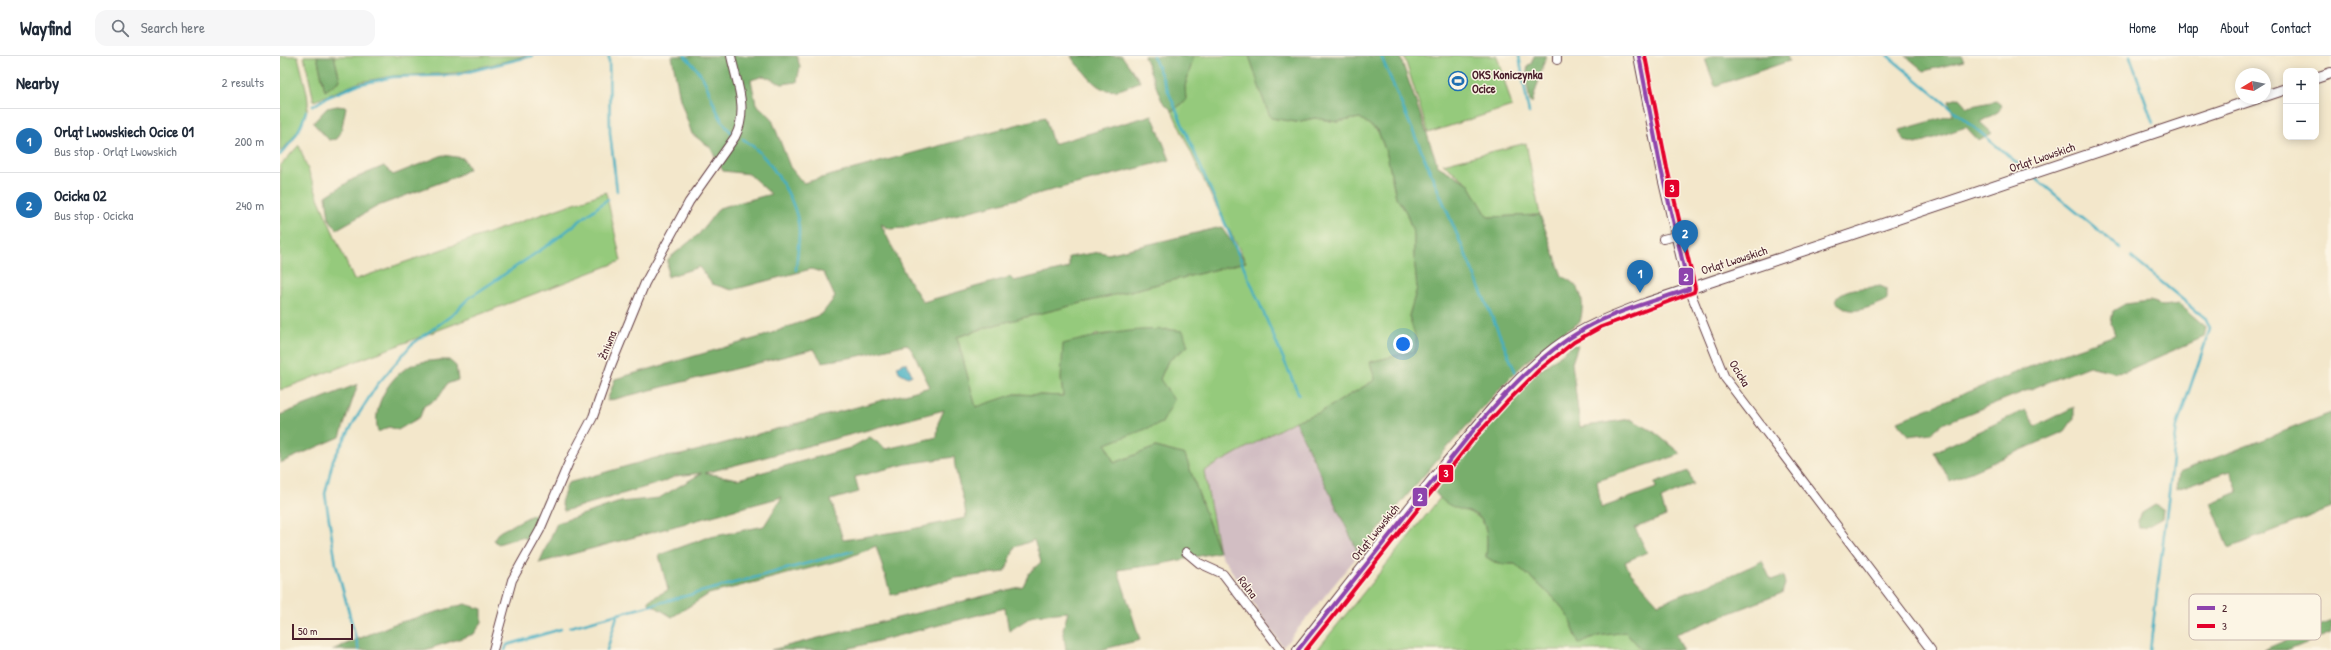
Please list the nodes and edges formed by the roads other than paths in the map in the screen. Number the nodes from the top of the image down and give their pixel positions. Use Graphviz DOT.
graph roads {
  1 [pos="731,56"];
  2 [pos="1639,56"];
  3 [pos="2331,73"];
  4 [pos="2319,77"];
  5 [pos="2283,90"];
  6 [pos="2271,94"];
  7 [pos="2240,104"];
  8 [pos="1676,236"];
  9 [pos="1663,239"];
  10 [pos="1689,289"];
  11 [pos="1186,552"];
  12 [pos="493,650"];
  13 [pos="1281,650"];
  14 [pos="1298,650"];
  15 [pos="1930,650"];
  1 -- 12 [label="street, Żniwna"];
  2 -- 8 [label="street, Ocicka"];
  3 -- 4 [label="street"];
  5 -- 6 [label="street"];
  7 -- 10 [label="street, Orląt Lwowskich"];
  8 -- 9 [label="street"];
  8 -- 10 [label="street, Ocicka"];
  10 -- 14 [label="street, Orląt Lwowskich"];
  10 -- 15 [label="street, Ocicka"];
  11 -- 13 [label="street, Rolna"];
}
